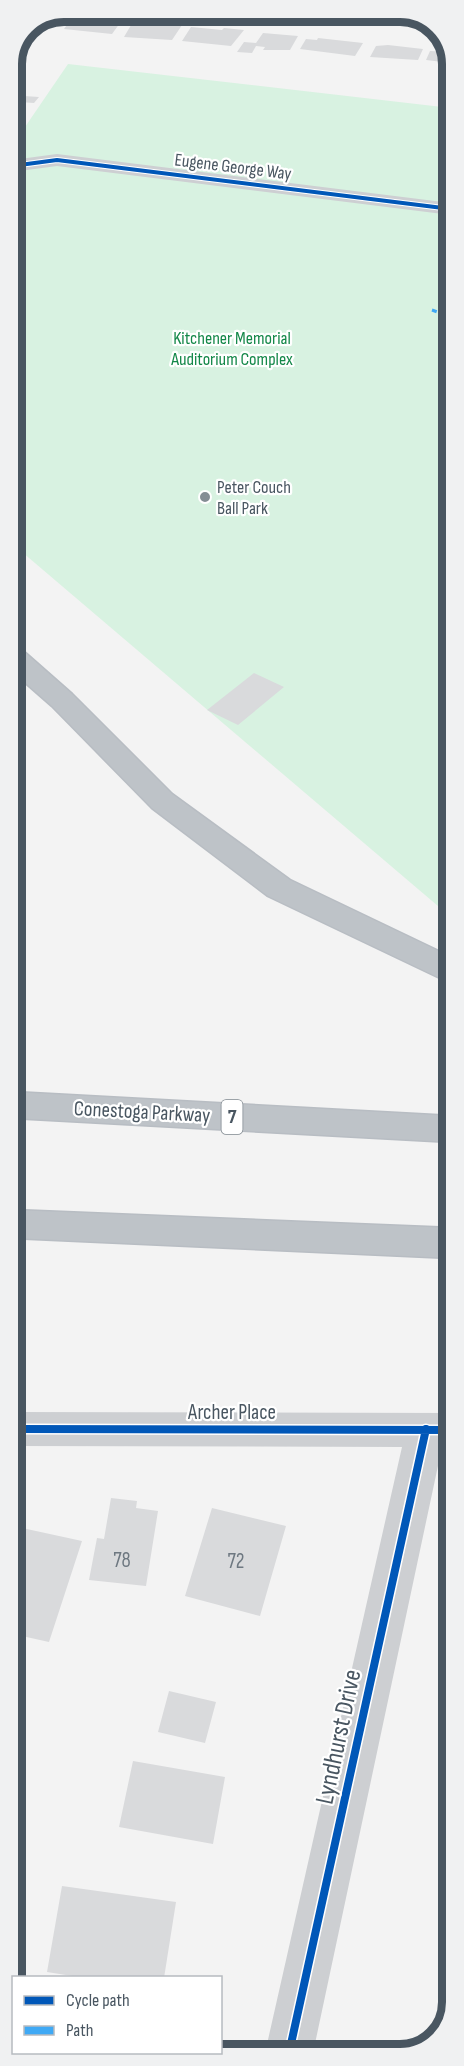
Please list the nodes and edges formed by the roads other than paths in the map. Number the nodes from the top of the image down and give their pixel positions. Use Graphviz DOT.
graph roads {
  1 [pos="23,144"];
  2 [pos="57,160"];
  3 [pos="23,165"];
  4 [pos="442,208"];
  5 [pos="23,666"];
  6 [pos="442,965"];
  7 [pos="23,1106"];
  8 [pos="442,1128"];
  9 [pos="23,1224"];
  10 [pos="442,1243"];
  11 [pos="23,1429"];
  12 [pos="439,1429"];
  13 [pos="291,2044"];
  1 -- 2 [label="street, Eugene George Way"];
  2 -- 3 [label="street, Eugene George Way"];
  2 -- 4 [label="street, Eugene George Way"];
  5 -- 6 [label="highway"];
  7 -- 8 [label="highway, Conestoga Parkway / 7"];
  9 -- 10 [label="highway"];
  11 -- 12 [label="street, Archer Place"];
  12 -- 13 [label="street, Lyndhurst Drive"];
}
